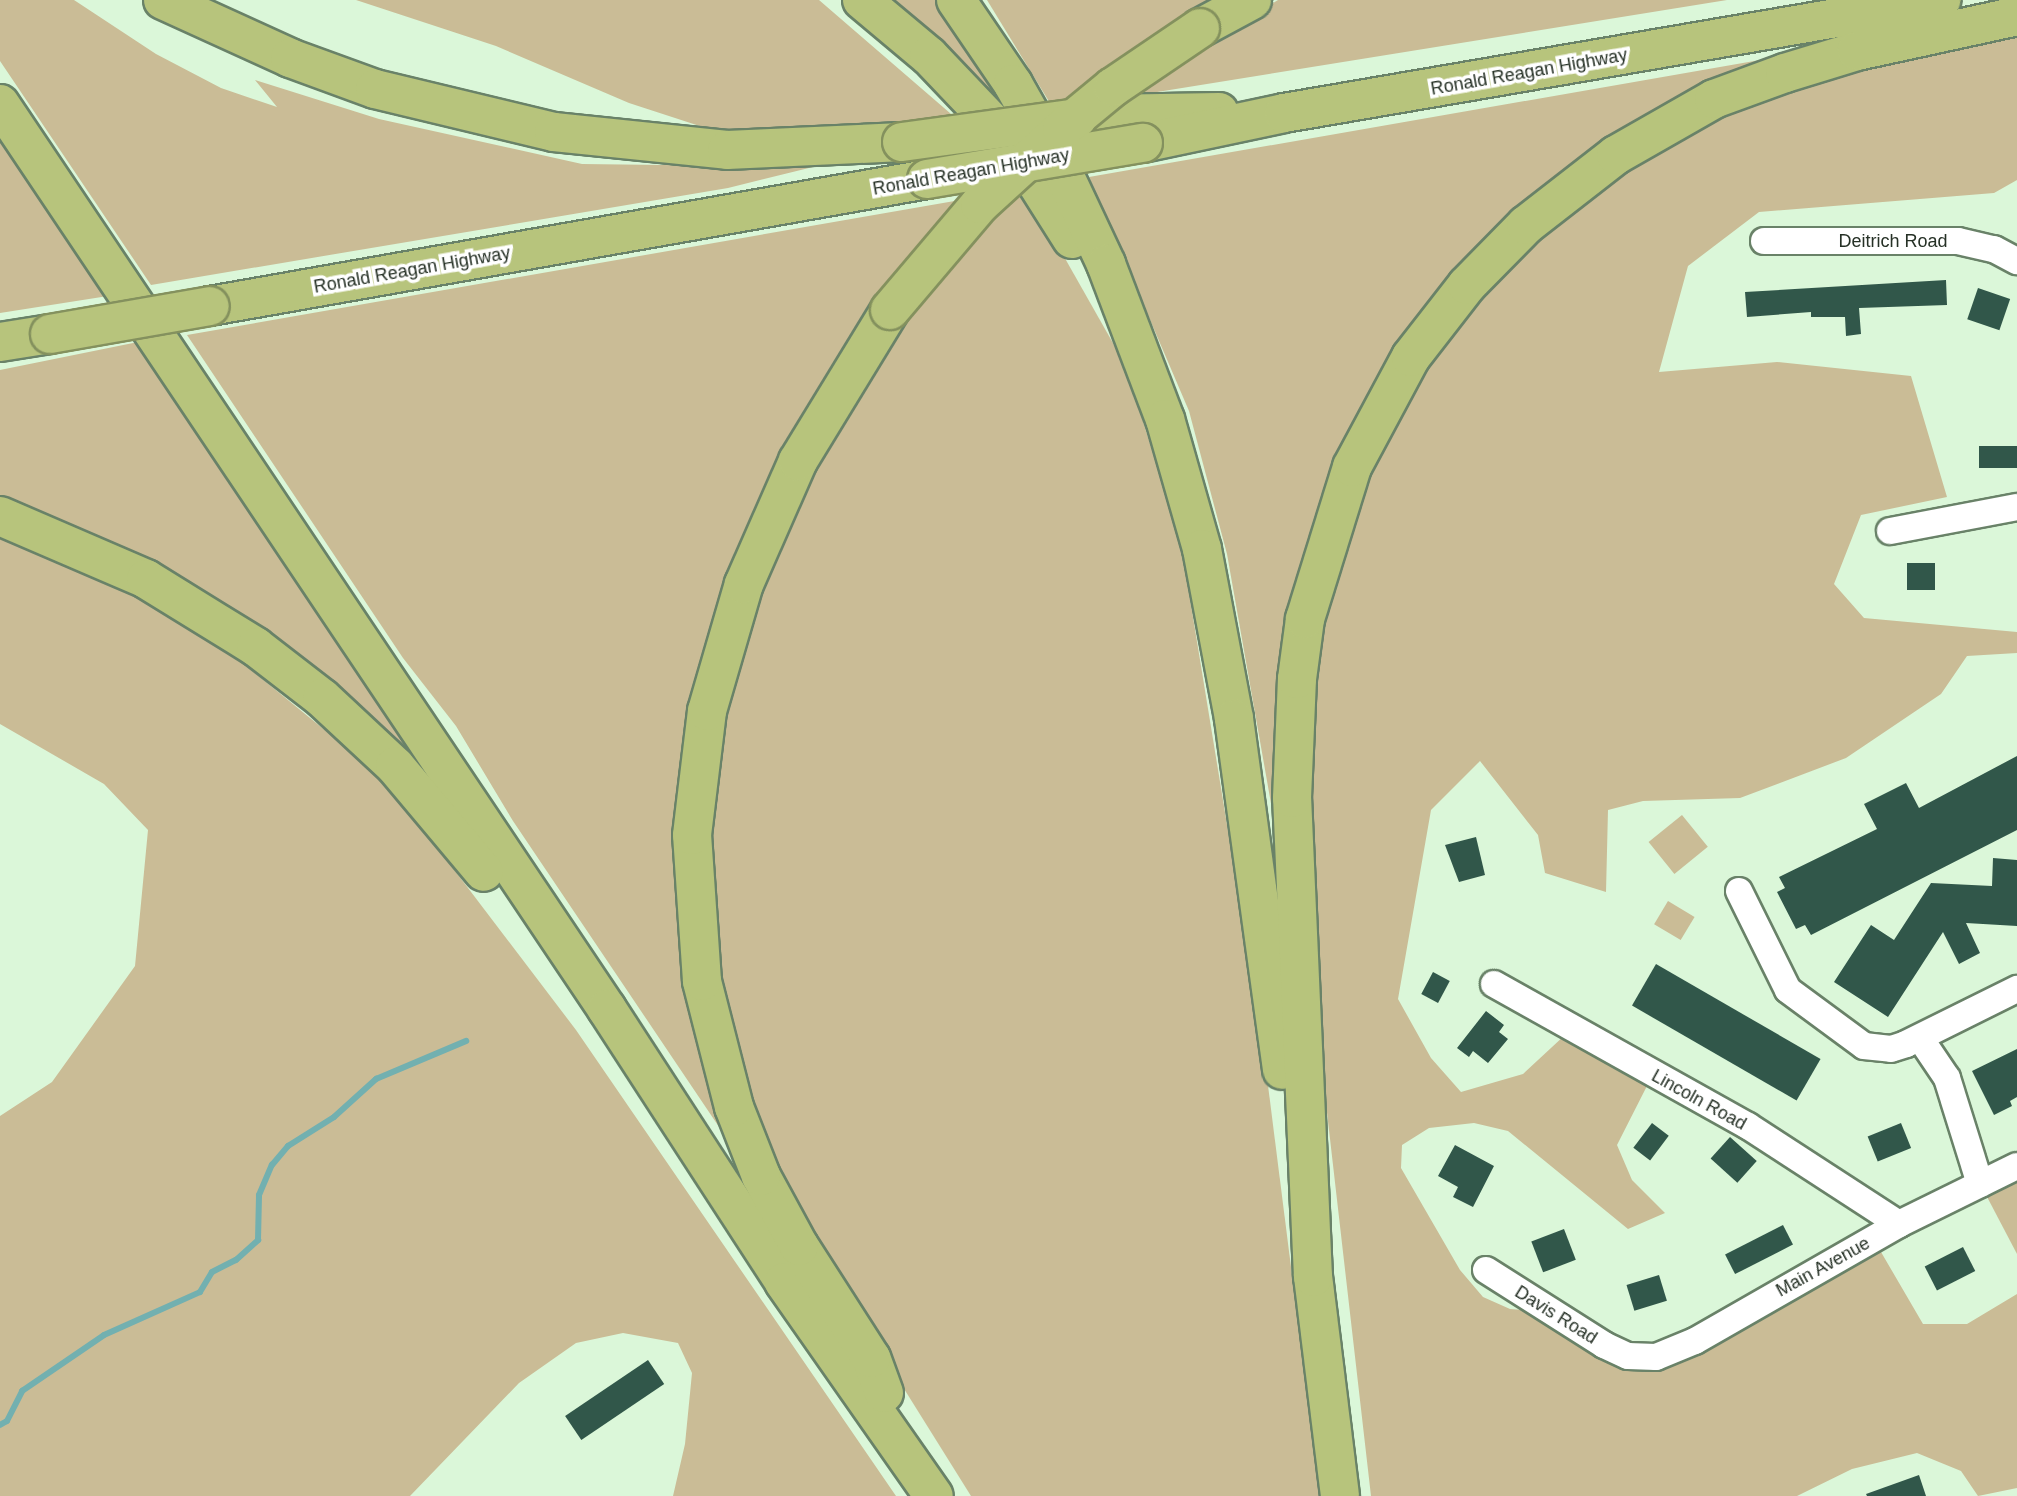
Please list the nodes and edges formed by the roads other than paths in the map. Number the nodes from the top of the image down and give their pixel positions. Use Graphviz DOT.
graph roads {
  1 [pos="163,0"];
  2 [pos="862,0"];
  3 [pos="957,0"];
  4 [pos="1252,0"];
  5 [pos="1941,0"];
  6 [pos="2017,16"];
  7 [pos="0,104"];
  8 [pos="1284,113"];
  9 [pos="1764,241"];
  10 [pos="2017,261"];
  11 [pos="0,342"];
  12 [pos="1140,352"];
  13 [pos="2017,507"];
  14 [pos="0,516"];
  15 [pos="1890,531"];
  16 [pos="1739,891"];
  17 [pos="1494,984"];
  18 [pos="2017,989"];
  19 [pos="1920,1038"];
  20 [pos="638,1057"];
  21 [pos="2017,1166"];
  22 [pos="1980,1184"];
  23 [pos="1899,1224"];
  24 [pos="1486,1270"];
  25 [pos="1312,1277"];
  26 [pos="1628,1356"];
  27 [pos="908,1456"];
  28 [pos="934,1496"];
  29 [pos="1340,1496"];
  1 -- 8 [label="highway, bridge"];
  2 -- 12 [label="highway"];
  3 -- 12 [label="highway"];
  4 -- 27 [label="highway, bridge"];
  5 -- 8 [label="highway, Ronald Reagan Highway"];
  6 -- 25 [label="highway"];
  7 -- 20 [label="highway"];
  8 -- 11 [label="highway, Ronald Reagan Highway, bridge"];
  9 -- 10 [label="street, Deitrich Road"];
  12 -- 25 [label="highway"];
  13 -- 15 [label="street"];
  14 -- 20 [label="highway"];
  16 -- 19 [label="street"];
  17 -- 23 [label="street, Lincoln Road"];
  18 -- 19 [label="street"];
  19 -- 22 [label="street"];
  20 -- 27 [label="highway"];
  21 -- 22 [label="street, Main Avenue"];
  22 -- 23 [label="street, Main Avenue"];
  23 -- 26 [label="street, Main Avenue"];
  24 -- 26 [label="street, Davis Road"];
  25 -- 29 [label="highway"];
  27 -- 28 [label="highway"];
}
